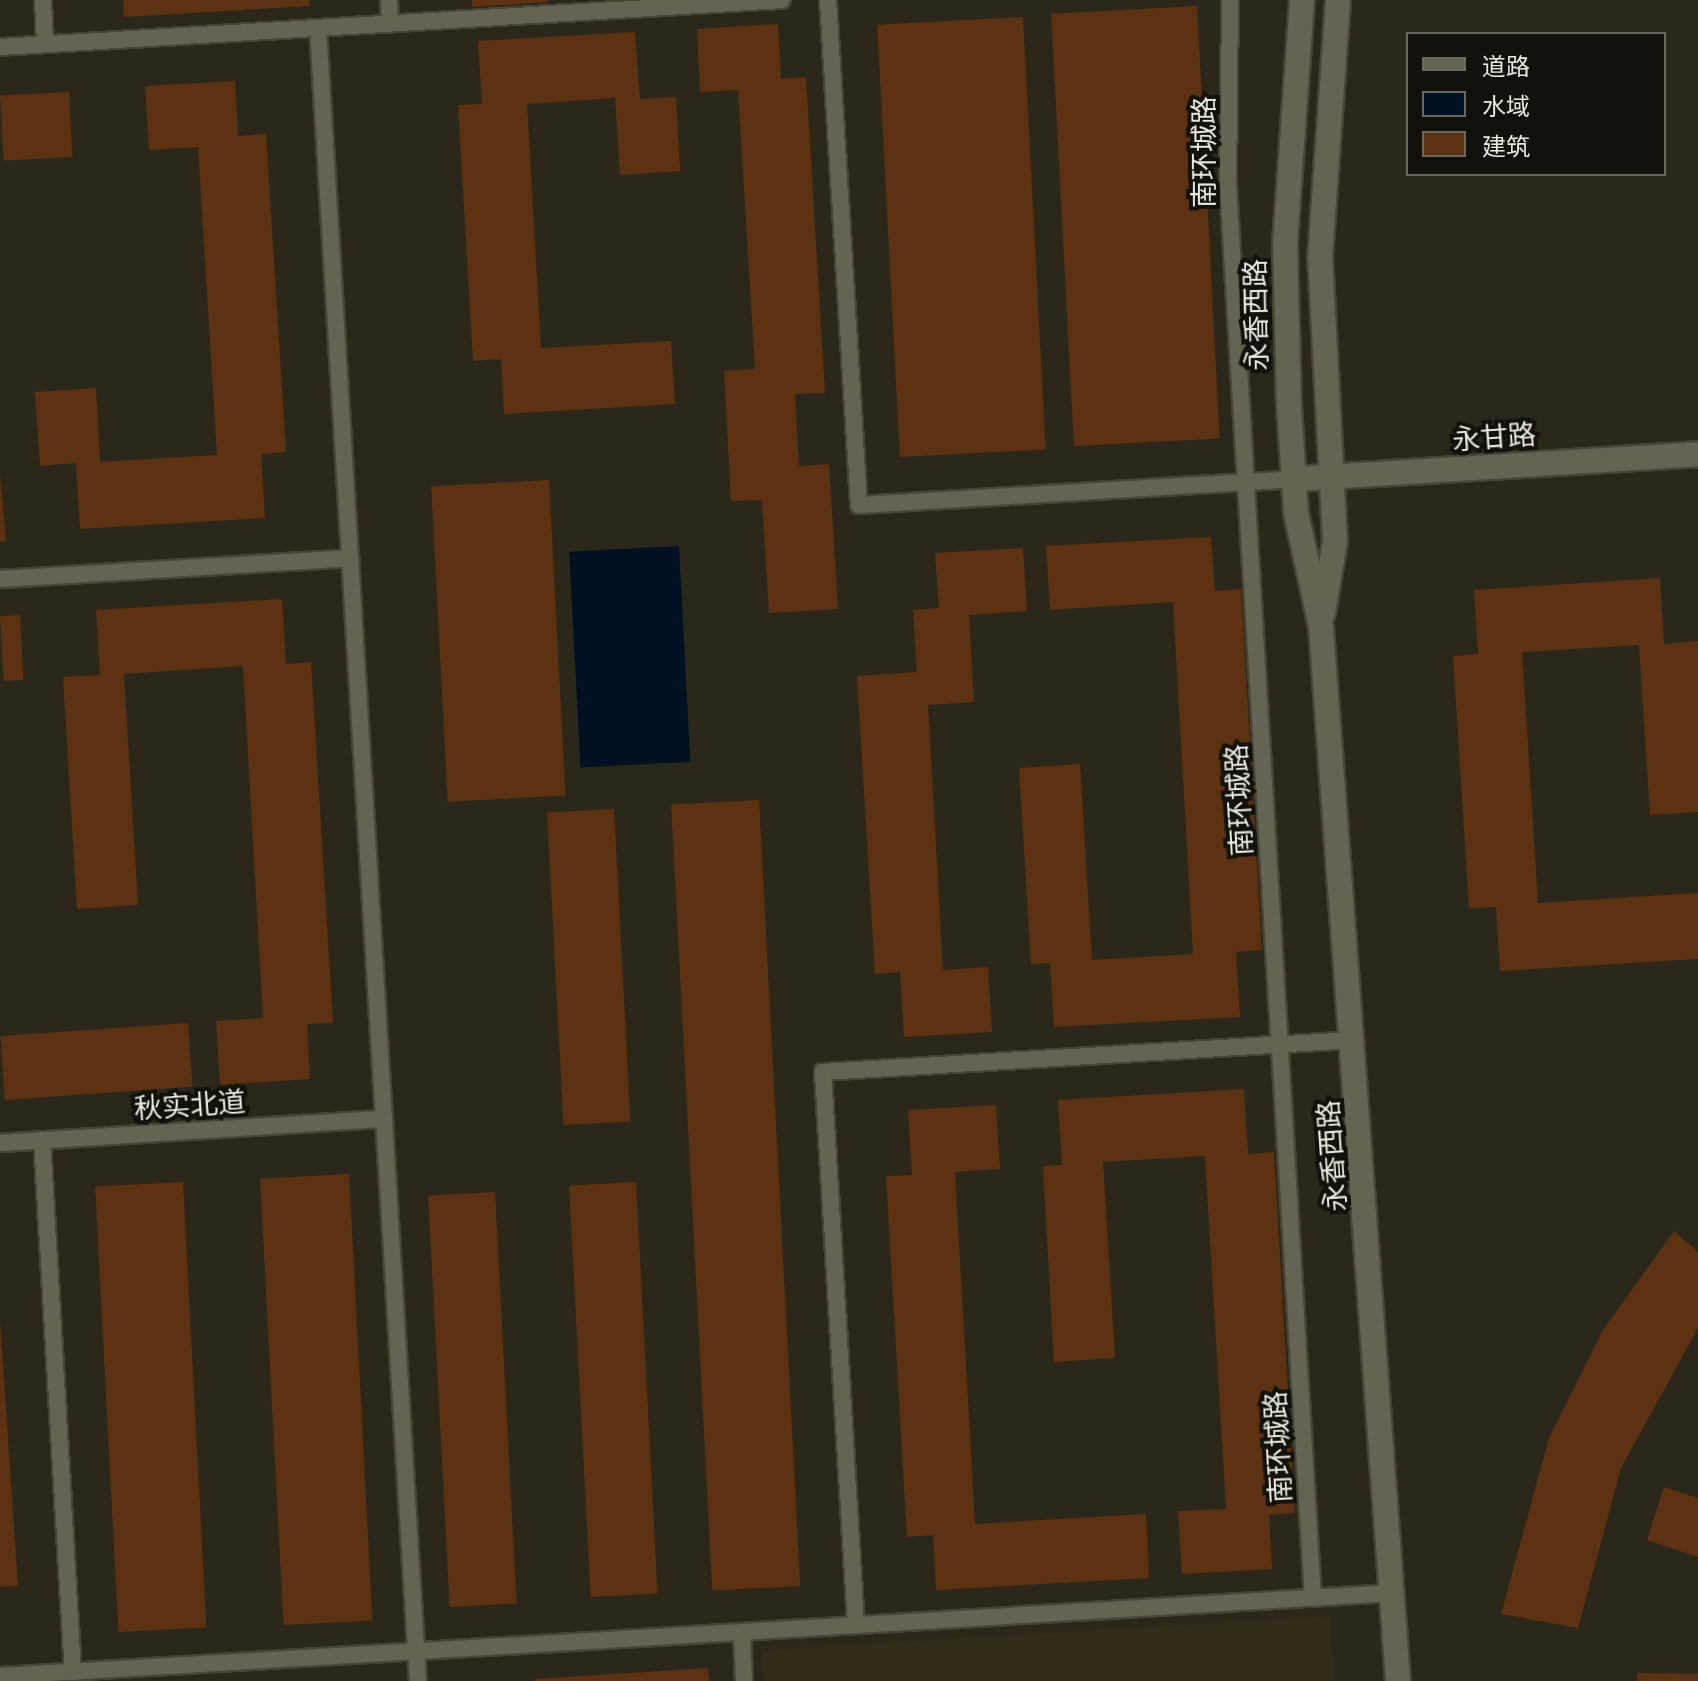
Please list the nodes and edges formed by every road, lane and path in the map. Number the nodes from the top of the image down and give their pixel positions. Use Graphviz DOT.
graph roads {
  1 [pos="43,0"];
  2 [pos="389,0"];
  3 [pos="782,0"];
  4 [pos="828,0"];
  5 [pos="1230,0"];
  6 [pos="1302,0"];
  7 [pos="1338,0"];
  8 [pos="390,24"];
  9 [pos="318,28"];
  10 [pos="45,44"];
  11 [pos="0,47"];
  12 [pos="1698,454"];
  13 [pos="1331,477"];
  14 [pos="1294,479"];
  15 [pos="1246,482"];
  16 [pos="350,558"];
  17 [pos="0,579"];
  18 [pos="1321,627"];
  19 [pos="1354,1040"];
  20 [pos="1280,1045"];
  21 [pos="384,1119"];
  22 [pos="42,1140"];
  23 [pos="0,1143"];
  24 [pos="1392,1593"];
  25 [pos="1313,1597"];
  26 [pos="856,1625"];
  27 [pos="742,1632"];
  28 [pos="416,1651"];
  29 [pos="73,1672"];
  30 [pos="0,1676"];
  31 [pos="418,1681"];
  32 [pos="744,1681"];
  33 [pos="1398,1681"];
  1 -- 10 [label="lane"];
  2 -- 8 [label="lane"];
  3 -- 8 [label="lane"];
  4 -- 15 [label="lane"];
  5 -- 15 [label="lane, 南环城路"];
  6 -- 14 [label="main road, 永香西路"];
  7 -- 13 [label="main road, 永香西路"];
  8 -- 9 [label="lane"];
  9 -- 10 [label="lane"];
  9 -- 16 [label="lane"];
  10 -- 11 [label="lane"];
  12 -- 13 [label="main road, 永甘路"];
  13 -- 14 [label="main road, 永甘路"];
  13 -- 18 [label="main road, 永香西路"];
  14 -- 15 [label="lane"];
  14 -- 18 [label="main road, 永香西路"];
  15 -- 20 [label="lane, 南环城路"];
  16 -- 17 [label="lane"];
  16 -- 21 [label="lane"];
  18 -- 19 [label="main road, 永香西路"];
  19 -- 20 [label="lane"];
  19 -- 24 [label="main road, 永香西路"];
  20 -- 25 [label="lane, 南环城路"];
  20 -- 26 [label="lane"];
  21 -- 22 [label="lane, 秋实北道"];
  21 -- 28 [label="lane"];
  22 -- 23 [label="lane, 秋实北道"];
  22 -- 29 [label="lane"];
  24 -- 25 [label="lane"];
  24 -- 33 [label="main road, 永香西路"];
  25 -- 26 [label="lane"];
  26 -- 27 [label="lane"];
  27 -- 28 [label="lane"];
  27 -- 32 [label="lane"];
  28 -- 29 [label="lane"];
  28 -- 31 [label="lane"];
  29 -- 30 [label="lane"];
}
